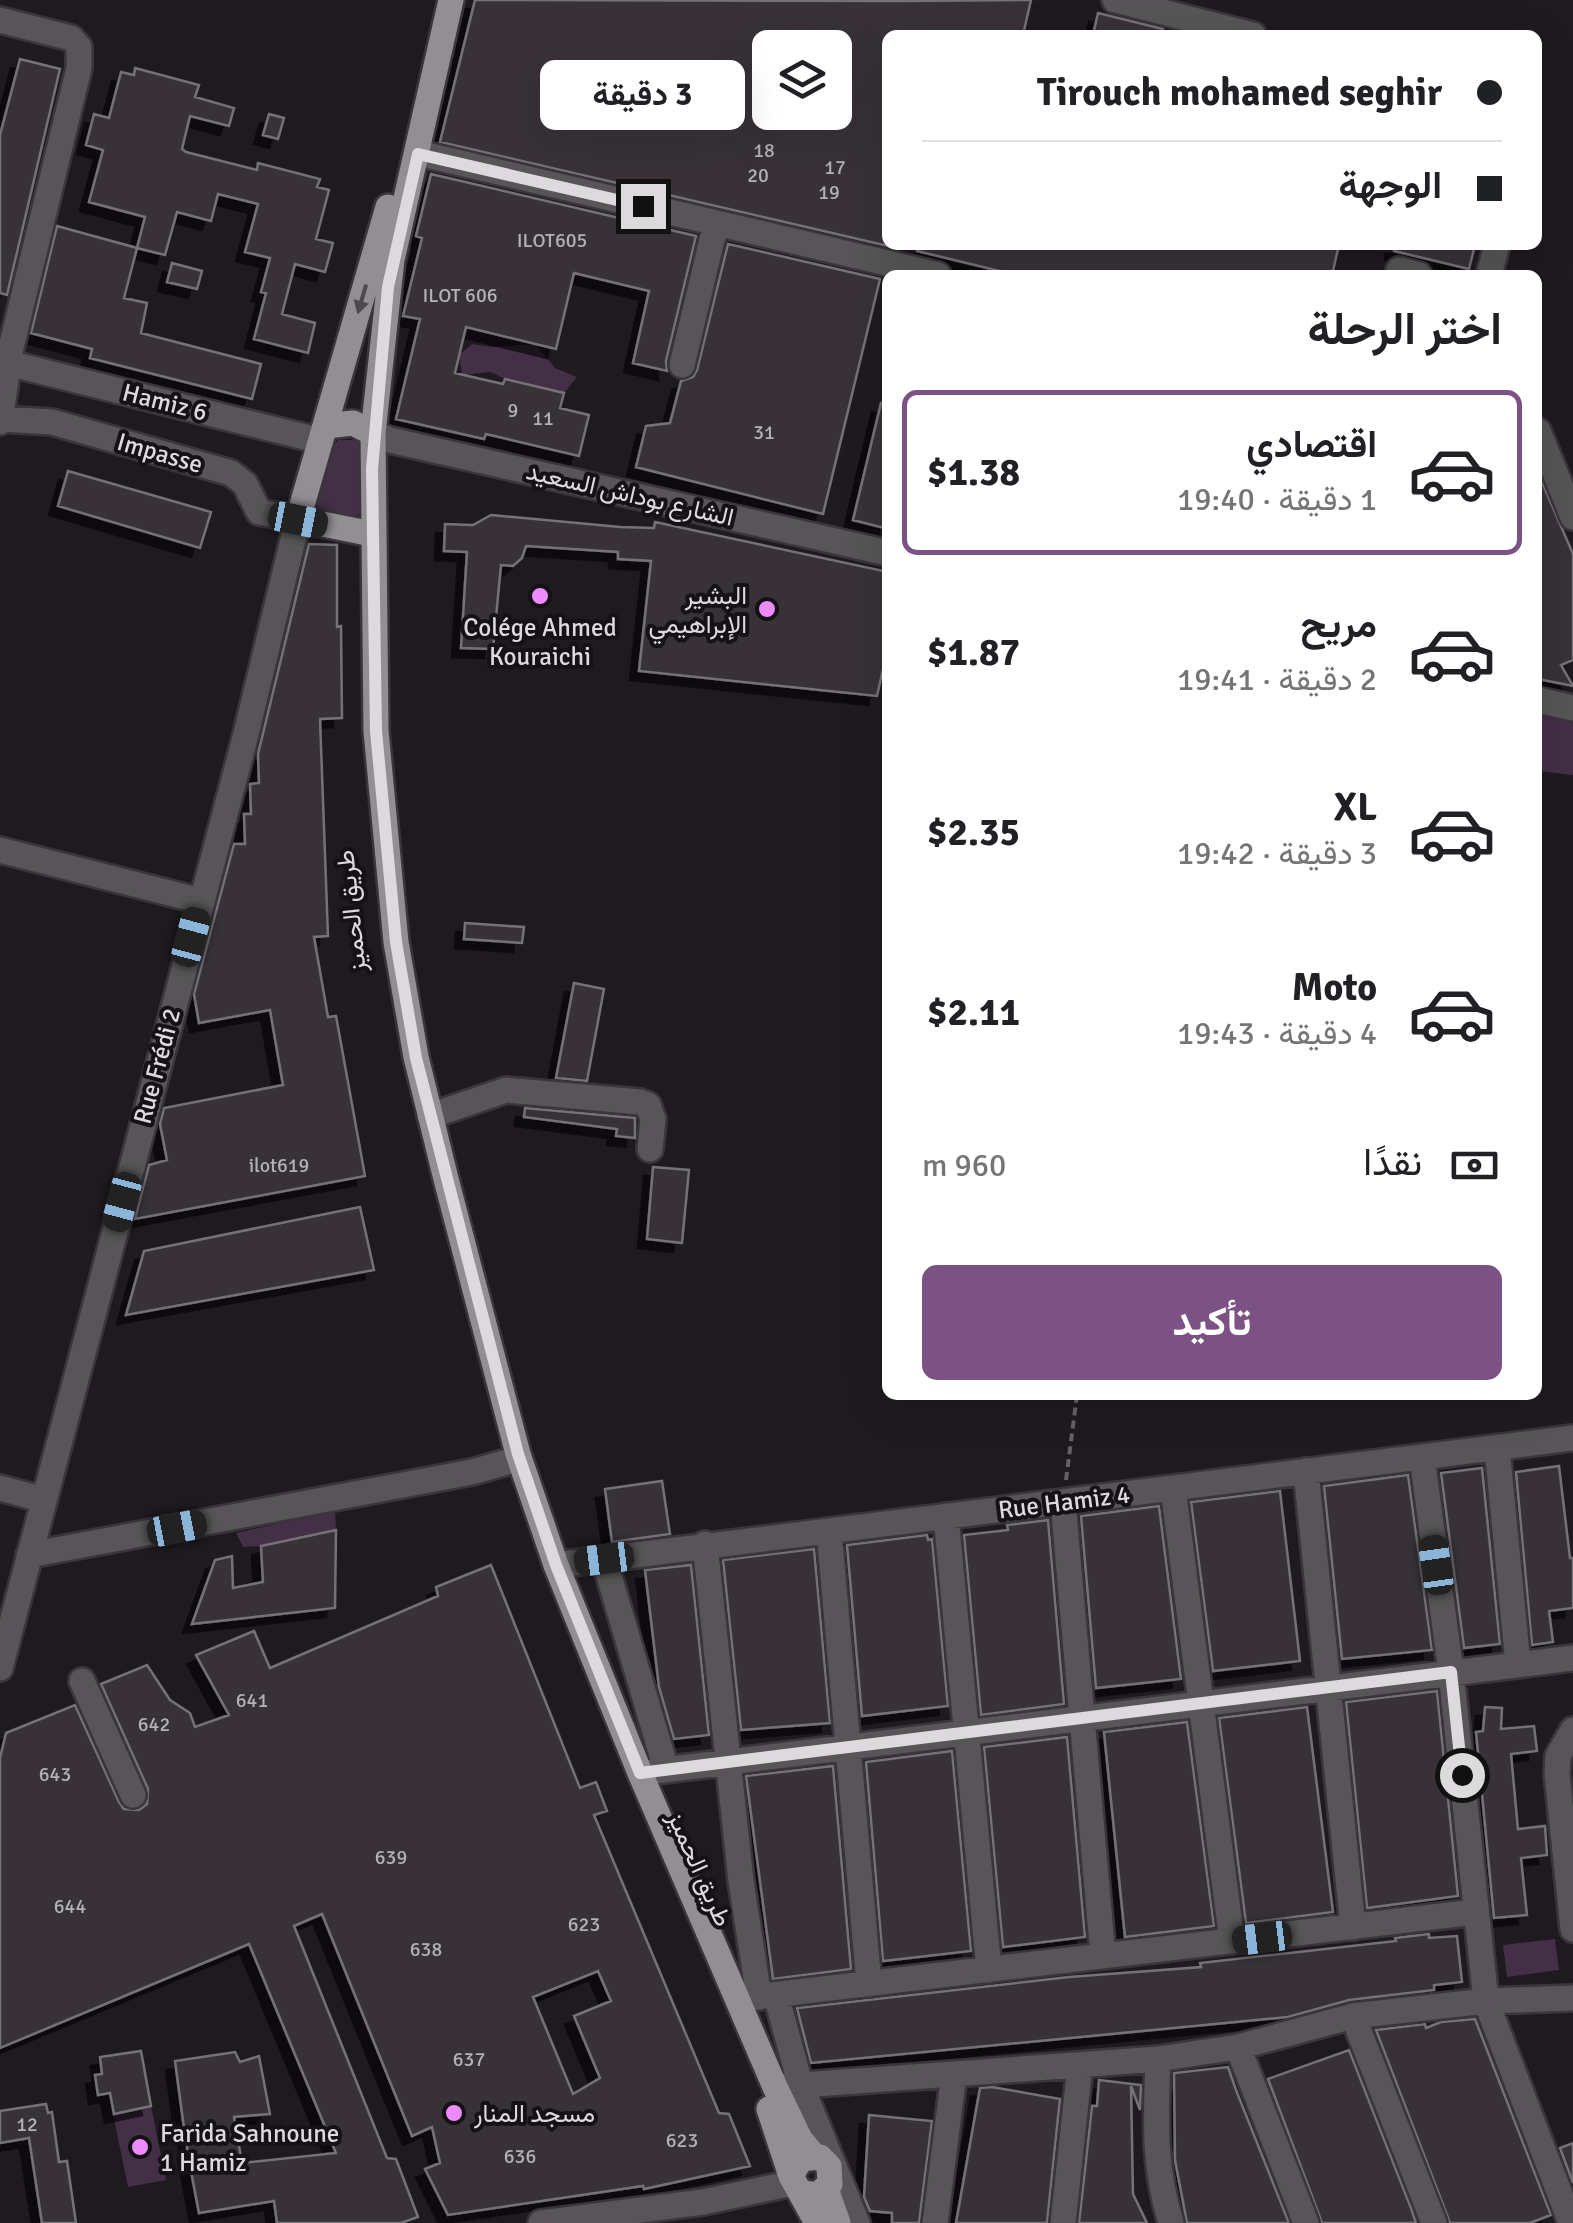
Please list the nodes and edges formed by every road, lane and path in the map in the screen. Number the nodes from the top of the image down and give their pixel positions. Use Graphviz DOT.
graph roads {
  1 [pos="434,0"];
  2 [pos="452,0"];
  3 [pos="1115,0"];
  4 [pos="0,20"];
  5 [pos="1233,30"];
  6 [pos="418,154"];
  7 [pos="716,223"];
  8 [pos="917,270"];
  9 [pos="8,363"];
  10 [pos="682,365"];
  11 [pos="0,420"];
  12 [pos="373,433"];
  13 [pos="324,434"];
  14 [pos="1542,442"];
  15 [pos="1573,517"];
  16 [pos="298,520"];
  17 [pos="365,532"];
  18 [pos="882,552"];
  19 [pos="1542,701"];
  20 [pos="1573,708"];
  21 [pos="0,850"];
  22 [pos="201,902"];
  23 [pos="430,1116"];
  24 [pos="650,1149"];
  25 [pos="1077,1400"];
  26 [pos="1573,1438"];
  27 [pos="1497,1448"];
  28 [pos="1422,1457"];
  29 [pos="507,1462"];
  30 [pos="1306,1472"];
  31 [pos="0,1488"];
  32 [pos="1173,1488"];
  33 [pos="44,1500"];
  34 [pos="1063,1502"];
  35 [pos="946,1516"];
  36 [pos="829,1531"];
  37 [pos="705,1544"];
  38 [pos="30,1555"];
  39 [pos="604,1559"];
  40 [pos="556,1565"];
  41 [pos="1573,1658"];
  42 [pos="1518,1664"];
  43 [pos="0,1668"];
  44 [pos="1451,1672"];
  45 [pos="82,1682"];
  46 [pos="1328,1687"];
  47 [pos="1201,1703"];
  48 [pos="1082,1718"];
  49 [pos="1573,1730"];
  50 [pos="966,1732"];
  51 [pos="848,1747"];
  52 [pos="730,1762"];
  53 [pos="666,1769"];
  54 [pos="640,1773"];
  55 [pos="133,1795"];
  56 [pos="1475,1912"];
  57 [pos="1353,1927"];
  58 [pos="1573,1929"];
  59 [pos="1232,1941"];
  60 [pos="1103,1956"];
  61 [pos="989,1970"];
  62 [pos="869,1984"];
  63 [pos="758,1997"];
  64 [pos="1573,1998"];
  65 [pos="1486,2000"];
  66 [pos="1353,2016"];
  67 [pos="1238,2047"];
  68 [pos="1158,2058"];
  69 [pos="1080,2066"];
  70 [pos="954,2074"];
  71 [pos="787,2085"];
  72 [pos="814,2156"];
  73 [pos="803,2185"];
  74 [pos="632,2217"];
  75 [pos="1571,2222"];
  76 [pos="541,2223"];
  77 [pos="817,2223"];
  78 [pos="838,2223"];
  79 [pos="857,2223"];
  80 [pos="935,2223"];
  81 [pos="1063,2223"];
  82 [pos="1171,2223"];
  83 [pos="1306,2223"];
  84 [pos="1434,2223"];
  1 -- 13 [label="main road, one-way"];
  2 -- 6 [label="main road"];
  3 -- 5 [label="street"];
  4 -- 9 [label="street"];
  6 -- 7 [label="street"];
  6 -- 12 [label="main road"];
  7 -- 8 [label="street"];
  7 -- 10 [label="street"];
  9 -- 11 [label="street"];
  9 -- 13 [label="street, Hamiz 6"];
  11 -- 16 [label="street, Impasse"];
  12 -- 13 [label="main road"];
  12 -- 17 [label="main road"];
  12 -- 18 [label="street, الشارع بوداش السعيد"];
  13 -- 16 [label="main road"];
  14 -- 15 [label="street"];
  16 -- 17 [label="main road"];
  16 -- 22 [label="street, Rue Frédi 2"];
  17 -- 23 [label="main road, طريق الحميز"];
  17 -- 29 [label="main road, طريق الحميز"];
  19 -- 20 [label="street"];
  21 -- 22 [label="street"];
  22 -- 33 [label="street, Rue Frédi 2"];
  23 -- 24 [label="street"];
  23 -- 40 [label="main road, طريق الحميز"];
  25 -- 34 [label="path"];
  26 -- 27 [label="street, Rue Hamiz 4"];
  27 -- 28 [label="street, Rue Hamiz 4"];
  27 -- 42 [label="street"];
  28 -- 30 [label="street, Rue Hamiz 4"];
  28 -- 44 [label="street"];
  29 -- 38 [label="street"];
  29 -- 73 [label="main road, طريق الحميز"];
  30 -- 32 [label="street, Rue Hamiz 4"];
  30 -- 46 [label="street"];
  31 -- 33 [label="street"];
  32 -- 34 [label="street, Rue Hamiz 4"];
  32 -- 47 [label="street"];
  33 -- 38 [label="street, Rue Frédi 2"];
  34 -- 35 [label="street, Rue Hamiz 4"];
  34 -- 48 [label="street"];
  35 -- 36 [label="street, Rue Hamiz 4"];
  35 -- 50 [label="street"];
  36 -- 37 [label="street, Rue Hamiz 4"];
  36 -- 51 [label="street"];
  37 -- 39 [label="street, Rue Hamiz 4"];
  37 -- 52 [label="street"];
  38 -- 43 [label="street, Rue Frédi 2"];
  39 -- 40 [label="street, Rue Hamiz 4"];
  39 -- 53 [label="street"];
  40 -- 54 [label="main road, طريق الحميز"];
  41 -- 42 [label="street"];
  42 -- 44 [label="street"];
  44 -- 46 [label="street"];
  44 -- 56 [label="street"];
  45 -- 55 [label="street"];
  46 -- 47 [label="street"];
  46 -- 57 [label="street"];
  47 -- 48 [label="street"];
  47 -- 59 [label="street"];
  48 -- 50 [label="street"];
  48 -- 60 [label="street"];
  49 -- 58 [label="street"];
  50 -- 51 [label="street"];
  50 -- 61 [label="street"];
  51 -- 52 [label="street"];
  51 -- 62 [label="street"];
  52 -- 53 [label="street"];
  52 -- 63 [label="street"];
  53 -- 54 [label="street"];
  54 -- 63 [label="main road, طريق الحميز"];
  56 -- 57 [label="street"];
  56 -- 65 [label="street"];
  57 -- 59 [label="street"];
  59 -- 60 [label="street"];
  60 -- 61 [label="street"];
  61 -- 62 [label="street"];
  62 -- 63 [label="street"];
  63 -- 71 [label="main road, طريق الحميز"];
  63 -- 71 [label="street"];
  64 -- 65 [label="street"];
  65 -- 66 [label="street"];
  65 -- 75 [label="street"];
  66 -- 67 [label="street"];
  66 -- 84 [label="street"];
  67 -- 68 [label="street"];
  67 -- 83 [label="street"];
  68 -- 69 [label="street"];
  68 -- 82 [label="street"];
  69 -- 70 [label="street"];
  69 -- 81 [label="street"];
  70 -- 71 [label="street"];
  70 -- 80 [label="street"];
  71 -- 72 [label="main road, طريق الحميز"];
  71 -- 79 [label="street"];
  72 -- 73 [label="main road"];
  72 -- 73 [label="main road, طريق الحميز"];
  73 -- 74 [label="street"];
  73 -- 77 [label="main road, طريق الحميز"];
  73 -- 78 [label="main road, طريق الحميز"];
  74 -- 76 [label="street"];
}
